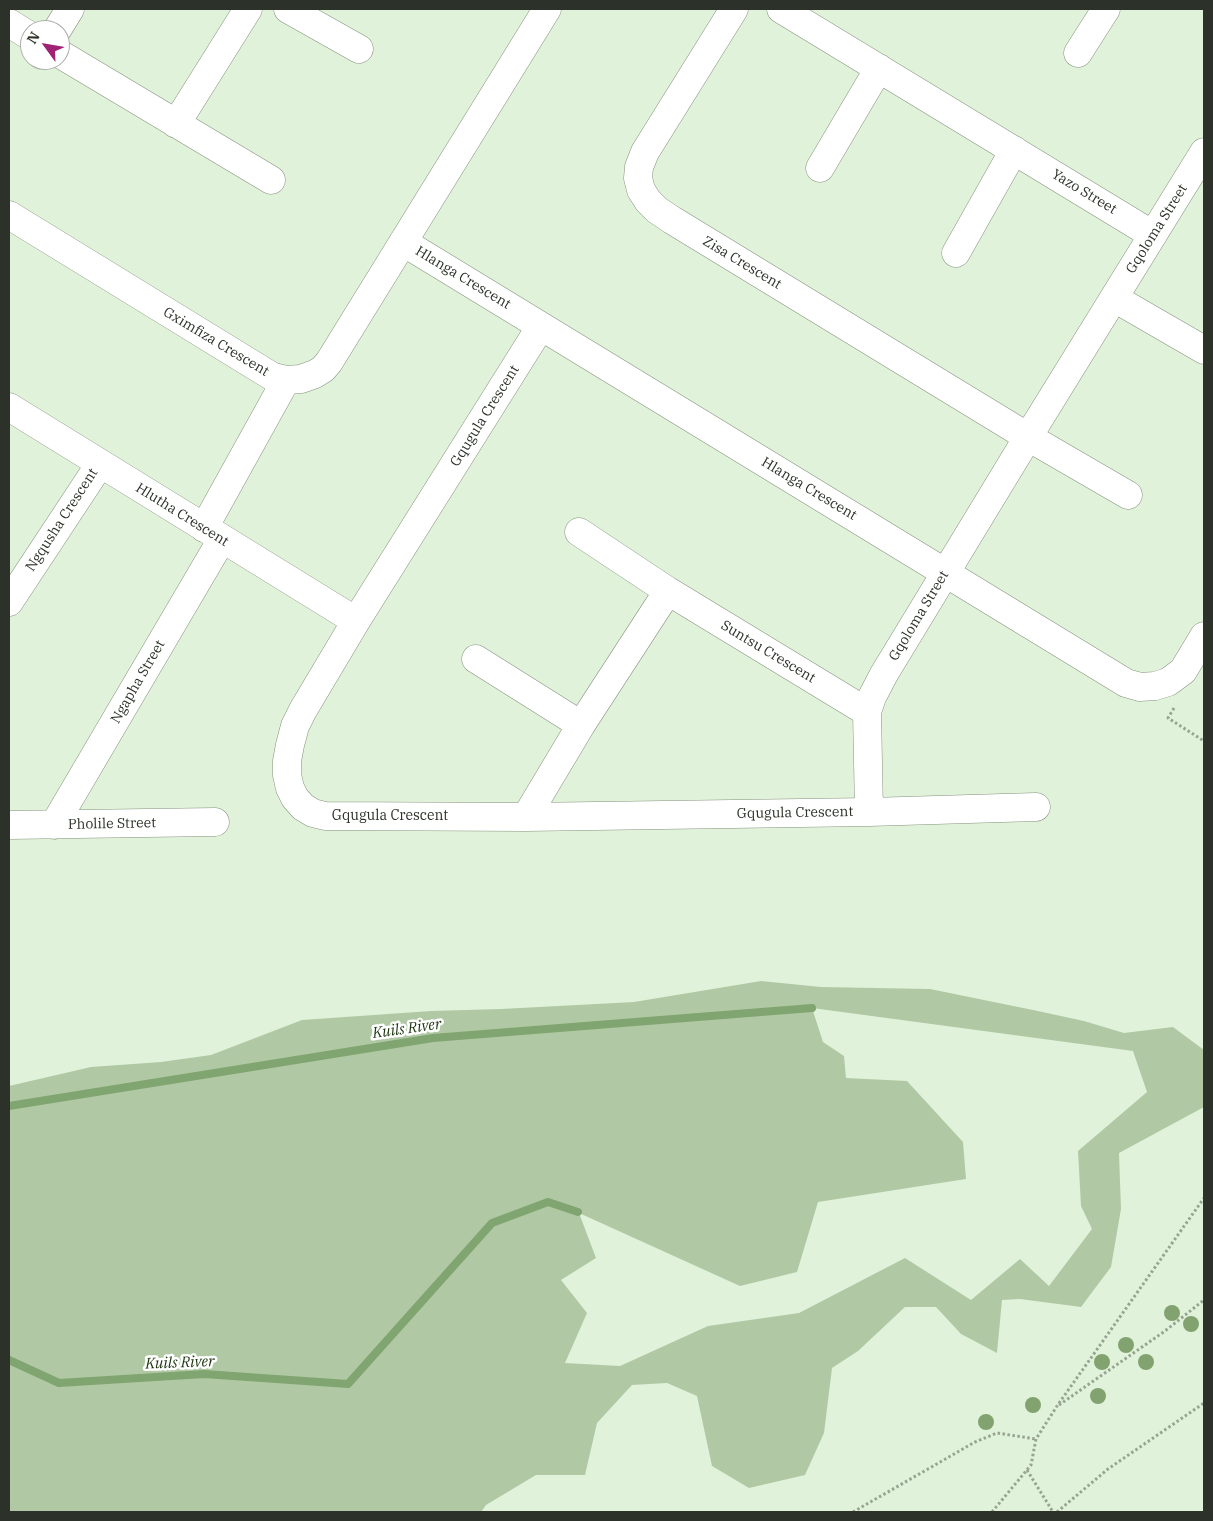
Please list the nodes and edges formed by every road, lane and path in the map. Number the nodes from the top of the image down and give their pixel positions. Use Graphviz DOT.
graph roads {
  1 [pos="70,9"];
  2 [pos="248,9"];
  3 [pos="288,9"];
  4 [pos="546,9"];
  5 [pos="734,9"];
  6 [pos="781,9"];
  7 [pos="1106,9"];
  8 [pos="63,20"];
  9 [pos="9,23"];
  10 [pos="20,30"];
  11 [pos="359,49"];
  12 [pos="1078,53"];
  13 [pos="70,60"];
  14 [pos="879,68"];
  15 [pos="176,124"];
  16 [pos="1014,150"];
  17 [pos="1202,159"];
  18 [pos="820,168"];
  19 [pos="271,180"];
  20 [pos="9,215"];
  21 [pos="1153,235"];
  22 [pos="403,242"];
  23 [pos="956,254"];
  24 [pos="1114,298"];
  25 [pos="542,326"];
  26 [pos="1204,350"];
  27 [pos="286,380"];
  28 [pos="9,407"];
  29 [pos="1028,437"];
  30 [pos="100,464"];
  31 [pos="1128,495"];
  32 [pos="579,532"];
  33 [pos="213,534"];
  34 [pos="945,572"];
  35 [pos="668,591"];
  36 [pos="11,595"];
  37 [pos="356,622"];
  38 [pos="1204,636"];
  39 [pos="476,659"];
  40 [pos="1178,702"];
  41 [pos="867,712"];
  42 [pos="581,725"];
  43 [pos="1204,740"];
  44 [pos="1036,807"];
  45 [pos="869,812"];
  46 [pos="526,817"];
  47 [pos="215,822"];
  48 [pos="9,825"];
  49 [pos="54,825"];
  50 [pos="1204,1198"];
  51 [pos="1204,1300"];
  52 [pos="1204,1403"];
  53 [pos="1057,1406"];
  54 [pos="1036,1439"];
  55 [pos="1027,1470"];
  56 [pos="853,1512"];
  57 [pos="992,1512"];
  58 [pos="1053,1512"];
  59 [pos="1057,1512"];
  1 -- 8 [label="street"];
  2 -- 15 [label="street"];
  3 -- 11 [label="street"];
  4 -- 22 [label="street, Gximfiza Crescent"];
  5 -- 29 [label="street, Zisa Crescent"];
  6 -- 14 [label="street, Yazo Street"];
  7 -- 12 [label="street"];
  9 -- 10 [label="street"];
  13 -- 15 [label="street"];
  14 -- 16 [label="street, Yazo Street"];
  14 -- 18 [label="street"];
  15 -- 19 [label="street"];
  16 -- 21 [label="street, Yazo Street"];
  16 -- 23 [label="street"];
  17 -- 21 [label="street, Gqoloma Street"];
  20 -- 27 [label="street, Gximfiza Crescent"];
  21 -- 24 [label="street, Gqoloma Street"];
  22 -- 25 [label="street, Hlanga Crescent"];
  22 -- 27 [label="street, Gximfiza Crescent"];
  24 -- 26 [label="street"];
  24 -- 29 [label="street, Gqoloma Street"];
  25 -- 34 [label="street, Hlanga Crescent"];
  25 -- 37 [label="street, Gqugula Crescent"];
  27 -- 33 [label="street, Ngapha Street"];
  28 -- 30 [label="street, Hlutha Crescent"];
  29 -- 31 [label="street"];
  29 -- 34 [label="street, Gqoloma Street"];
  30 -- 33 [label="street, Hlutha Crescent"];
  30 -- 36 [label="street, Ngqusha Crescent"];
  32 -- 35 [label="street, Suntsu Crescent"];
  33 -- 37 [label="street, Hlutha Crescent"];
  33 -- 49 [label="street, Ngapha Street"];
  34 -- 38 [label="street, Hlanga Crescent"];
  34 -- 41 [label="street, Gqoloma Street"];
  35 -- 41 [label="street, Suntsu Crescent"];
  35 -- 42 [label="street"];
  37 -- 46 [label="street, Gqugula Crescent"];
  39 -- 42 [label="street"];
  40 -- 43 [label="path"];
  41 -- 45 [label="street, Gqoloma Street"];
  42 -- 46 [label="street"];
  44 -- 45 [label="street, Gqugula Crescent"];
  45 -- 46 [label="street, Gqugula Crescent"];
  47 -- 49 [label="street, Pholile Street"];
  48 -- 49 [label="street, Pholile Street"];
  50 -- 53 [label="path"];
  51 -- 53 [label="path"];
  52 -- 59 [label="path"];
  53 -- 54 [label="path"];
  54 -- 55 [label="path"];
  54 -- 56 [label="path"];
  55 -- 57 [label="path"];
  55 -- 58 [label="path"];
}
